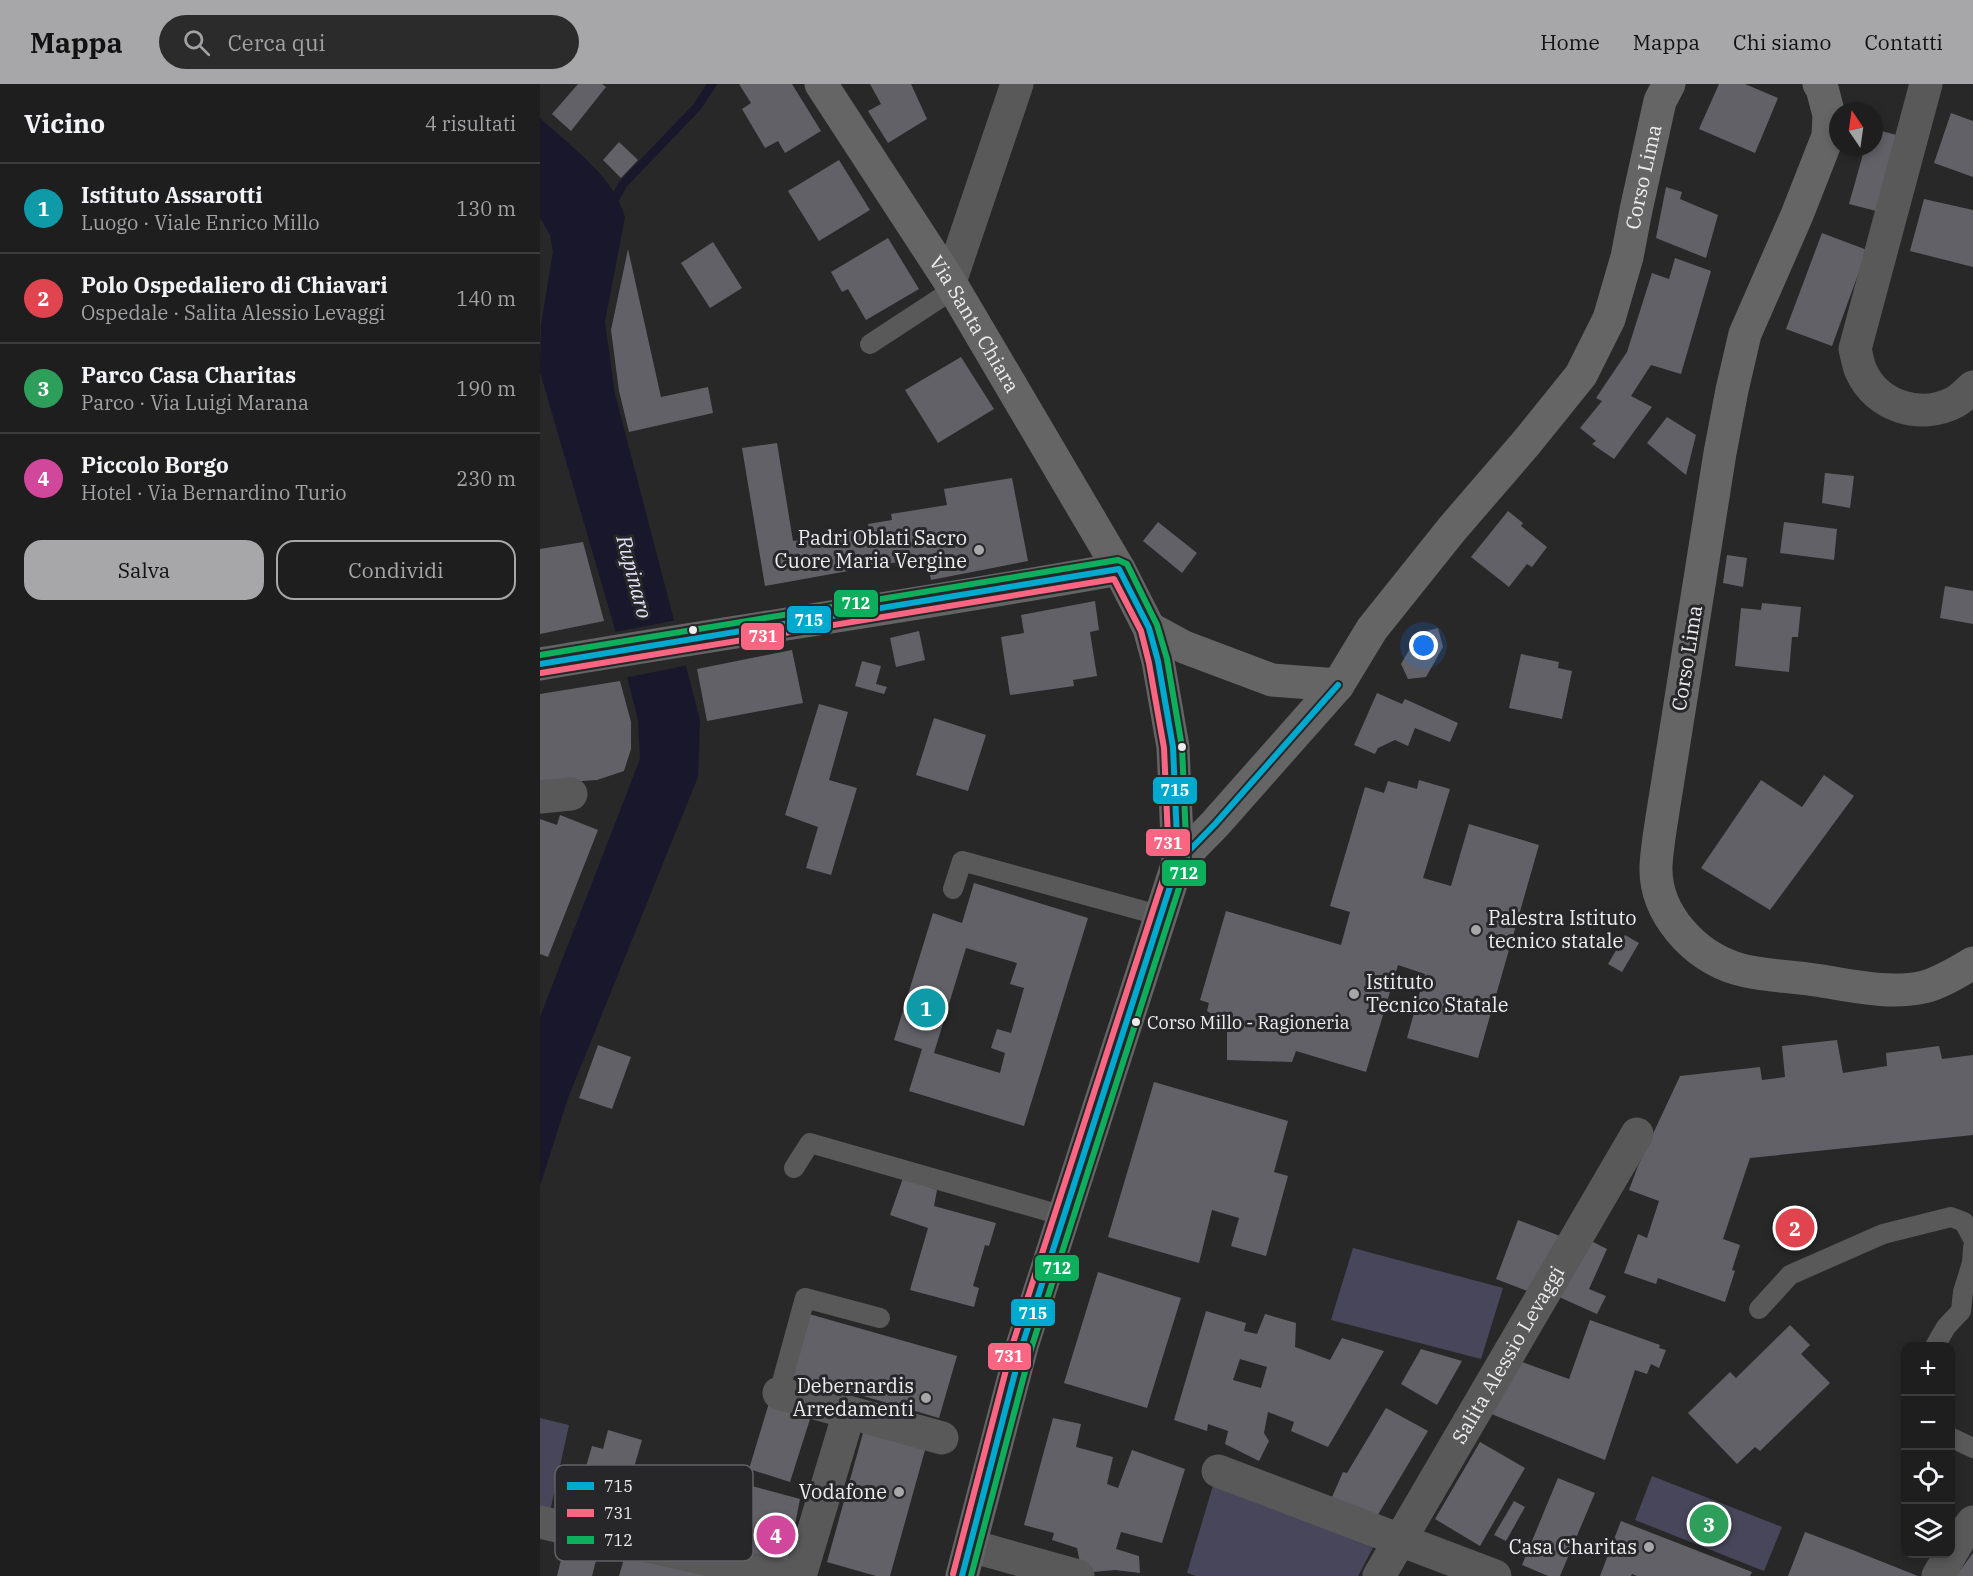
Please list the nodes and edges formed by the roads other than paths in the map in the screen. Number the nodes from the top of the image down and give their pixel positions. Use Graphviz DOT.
graph roads {
  1 [pos="821,84"];
  2 [pos="1017,84"];
  3 [pos="1669,84"];
  4 [pos="1926,84"];
  5 [pos="1822,85"];
  6 [pos="952,286"];
  7 [pos="870,344"];
  8 [pos="1973,387"];
  9 [pos="1119,569"];
  10 [pos="1149,628"];
  11 [pos="540,664"];
  12 [pos="1338,685"];
  13 [pos="1178,862"];
  14 [pos="954,889"];
  15 [pos="1162,916"];
  16 [pos="1973,963"];
  17 [pos="1637,1134"];
  18 [pos="794,1168"];
  19 [pos="1064,1216"];
  20 [pos="1973,1239"];
  21 [pos="1973,1248"];
  22 [pos="1759,1309"];
  23 [pos="1967,1309"];
  24 [pos="880,1318"];
  25 [pos="1938,1342"];
  26 [pos="779,1393"];
  27 [pos="849,1413"];
  28 [pos="942,1438"];
  29 [pos="1955,1439"];
  30 [pos="1973,1448"];
  31 [pos="1218,1471"];
  32 [pos="1973,1522"];
  33 [pos="1400,1539"];
  34 [pos="694,1561"];
  35 [pos="966,1561"];
  36 [pos="723,1570"];
  37 [pos="782,1576"];
  38 [pos="800,1576"];
  39 [pos="1078,1576"];
  40 [pos="1379,1576"];
  41 [pos="1495,1576"];
  42 [pos="1938,1576"];
  1 -- 6 [label="street, Via Santa Chiara"];
  2 -- 6 [label="street"];
  3 -- 12 [label="street, Corso Lima"];
  4 -- 8 [label="street"];
  5 -- 16 [label="street, Corso Lima"];
  6 -- 7 [label="lane"];
  6 -- 9 [label="street, Via Santa Chiara"];
  9 -- 10 [label="main road"];
  9 -- 11 [label="main road"];
  10 -- 12 [label="street"];
  10 -- 13 [label="main road"];
  12 -- 13 [label="street, Corso Lima"];
  13 -- 15 [label="main road"];
  14 -- 15 [label="lane"];
  15 -- 19 [label="main road"];
  17 -- 33 [label="street, Salita Alessio Levaggi"];
  18 -- 19 [label="lane"];
  19 -- 35 [label="main road"];
  20 -- 22 [label="lane"];
  21 -- 23 [label="lane"];
  23 -- 25 [label="lane"];
  24 -- 26 [label="lane"];
  26 -- 27 [label="street"];
  27 -- 28 [label="street"];
  27 -- 38 [label="street"];
  29 -- 30 [label="lane"];
  31 -- 33 [label="street"];
  32 -- 42 [label="street"];
  33 -- 40 [label="street, Salita Alessio Levaggi"];
  33 -- 41 [label="street"];
  34 -- 36 [label="street"];
  35 -- 39 [label="street"];
  36 -- 37 [label="street"];
}
